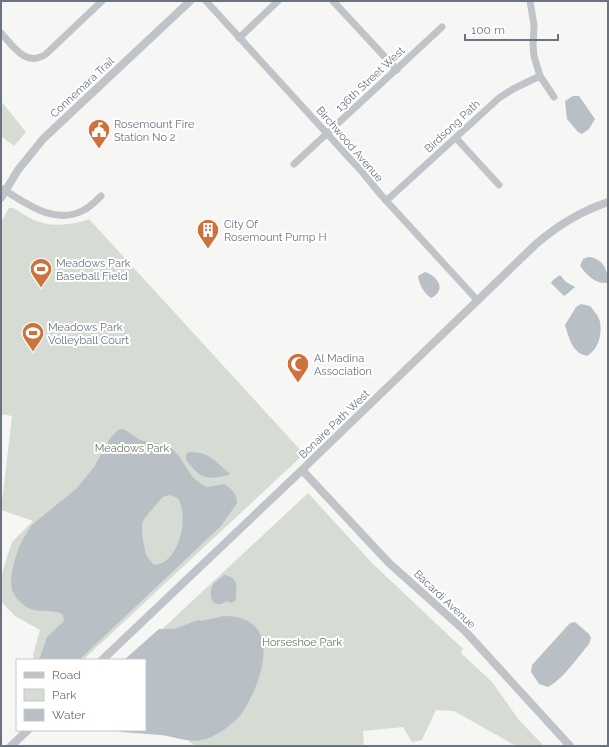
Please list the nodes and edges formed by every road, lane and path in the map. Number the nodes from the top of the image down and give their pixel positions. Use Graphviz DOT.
graph roads {
  1 [pos="102,1"];
  2 [pos="190,1"];
  3 [pos="206,1"];
  4 [pos="278,1"];
  5 [pos="333,1"];
  6 [pos="530,1"];
  7 [pos="442,27"];
  8 [pos="1,33"];
  9 [pos="239,38"];
  10 [pos="397,70"];
  11 [pos="540,76"];
  12 [pos="554,97"];
  13 [pos="327,134"];
  14 [pos="456,138"];
  15 [pos="294,164"];
  16 [pos="499,185"];
  17 [pos="3,189"];
  18 [pos="101,196"];
  19 [pos="1,198"];
  20 [pos="386,201"];
  21 [pos="608,202"];
  22 [pos="478,301"];
  23 [pos="302,470"];
  24 [pos="103,659"];
  25 [pos="27,731"];
  26 [pos="11,746"];
  27 [pos="570,746"];
  1 -- 8 [label="street"];
  2 -- 17 [label="street, Connemara Trail"];
  3 -- 9 [label="street, Birchwood Avenue"];
  4 -- 9 [label="street"];
  5 -- 10 [label="street"];
  6 -- 11 [label="street"];
  7 -- 10 [label="street, 136th Street West"];
  9 -- 13 [label="street, Birchwood Avenue"];
  10 -- 13 [label="street, 136th Street West"];
  11 -- 12 [label="street"];
  11 -- 14 [label="street, Birdsong Path"];
  13 -- 15 [label="street, 136th Street West"];
  13 -- 20 [label="street, Birchwood Avenue"];
  14 -- 16 [label="street"];
  14 -- 20 [label="street, Birdsong Path"];
  17 -- 18 [label="street"];
  17 -- 19 [label="street, Connemara Trail"];
  20 -- 22 [label="street, Birchwood Avenue"];
  21 -- 22 [label="street, Bonaire Path West"];
  22 -- 23 [label="street, Bonaire Path West"];
  23 -- 24 [label="street, Bonaire Path West"];
  23 -- 27 [label="street, Bacardi Avenue"];
  25 -- 26 [label="street"];
}
